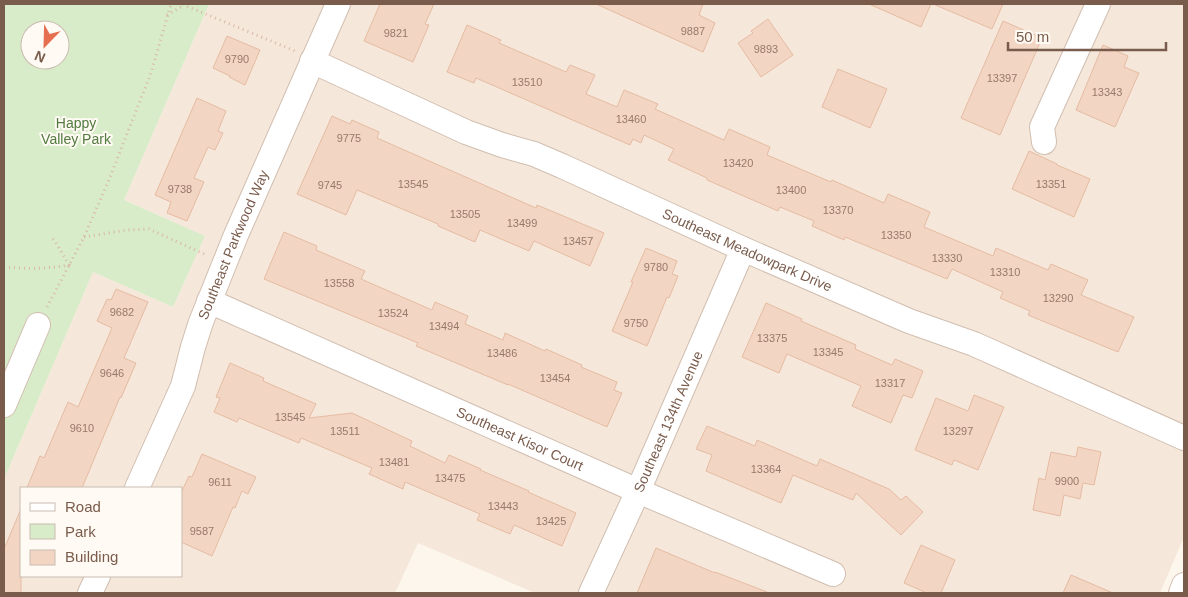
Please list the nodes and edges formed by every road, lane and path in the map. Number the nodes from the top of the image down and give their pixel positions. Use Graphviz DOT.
graph roads {
  1 [pos="171,4"];
  2 [pos="338,4"];
  3 [pos="1098,4"];
  4 [pos="183,5"];
  5 [pos="168,15"];
  6 [pos="313,60"];
  7 [pos="1044,142"];
  8 [pos="52,236"];
  9 [pos="84,238"];
  10 [pos="207,247"];
  11 [pos="743,250"];
  12 [pos="69,265"];
  13 [pos="4,267"];
  14 [pos="209,301"];
  15 [pos="38,325"];
  16 [pos="4,405"];
  17 [pos="1184,438"];
  18 [pos="137,487"];
  19 [pos="638,492"];
  20 [pos="833,574"];
  21 [pos="98,577"];
  22 [pos="1184,585"];
  23 [pos="90,593"];
  24 [pos="592,593"];
  25 [pos="1181,593"];
  1 -- 5 [label="path"];
  2 -- 6 [label="street, Southeast Parkwood Way"];
  3 -- 7 [label="street"];
  4 -- 5 [label="path"];
  4 -- 6 [label="path"];
  5 -- 9 [label="path"];
  6 -- 11 [label="street, Southeast Meadowpark Drive"];
  6 -- 14 [label="street, Southeast Parkwood Way"];
  8 -- 12 [label="path"];
  9 -- 10 [label="path"];
  9 -- 12 [label="path"];
  11 -- 17 [label="street, Southeast Meadowpark Drive"];
  11 -- 19 [label="street, Southeast 134th Avenue"];
  12 -- 13 [label="path"];
  12 -- 15 [label="path"];
  14 -- 18 [label="street, Southeast Parkwood Way"];
  14 -- 19 [label="street, Southeast Kisor Court"];
  15 -- 16 [label="street"];
  19 -- 20 [label="street, Southeast Kisor Court"];
  19 -- 24 [label="street, Southeast 134th Avenue"];
  21 -- 23 [label="street"];
  22 -- 25 [label="street"];
}
